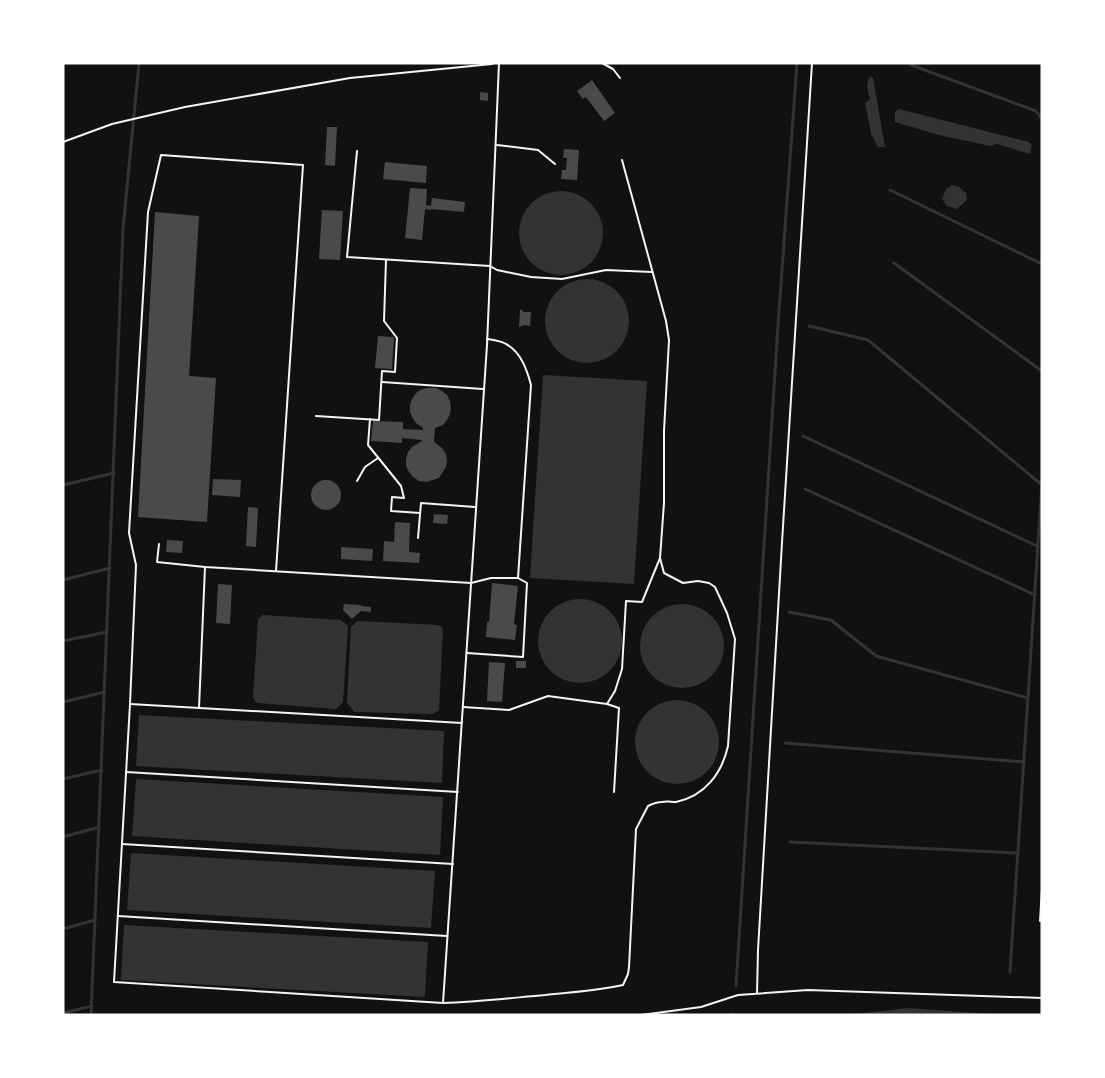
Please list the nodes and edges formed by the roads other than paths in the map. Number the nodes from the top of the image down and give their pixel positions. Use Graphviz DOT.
graph roads {
  1 [pos="499,63"];
  2 [pos="602,63"];
  3 [pos="620,78"];
  4 [pos="496,145"];
  5 [pos="357,151"];
  6 [pos="622,160"];
  7 [pos="555,164"];
  8 [pos="386,260"];
  9 [pos="490,266"];
  10 [pos="652,272"];
  11 [pos="487,339"];
  12 [pos="382,382"];
  13 [pos="484,389"];
  14 [pos="316,416"];
  15 [pos="370,420"];
  16 [pos="378,458"];
  17 [pos="357,481"];
  18 [pos="476,507"];
  19 [pos="420,513"];
  20 [pos="418,538"];
  21 [pos="159,544"];
  22 [pos="660,558"];
  23 [pos="205,567"];
  24 [pos="276,571"];
  25 [pos="518,578"];
  26 [pos="471,583"];
  27 [pos="467,653"];
  28 [pos="130,704"];
  29 [pos="607,704"];
  30 [pos="463,707"];
  31 [pos="199,708"];
  32 [pos="462,723"];
  33 [pos="126,772"];
  34 [pos="458,792"];
  35 [pos="614,792"];
  36 [pos="122,844"];
  37 [pos="453,864"];
  38 [pos="1042,889"];
  39 [pos="118,916"];
  40 [pos="1042,921"];
  41 [pos="448,936"];
  42 [pos="443,1003"];
  1 -- 4 [label="lane"];
  2 -- 3 [label="lane"];
  4 -- 7 [label="lane"];
  4 -- 9 [label="lane"];
  5 -- 8 [label="lane"];
  6 -- 10 [label="lane"];
  8 -- 9 [label="lane"];
  8 -- 12 [label="lane"];
  9 -- 10 [label="lane"];
  9 -- 11 [label="lane"];
  10 -- 22 [label="lane"];
  11 -- 13 [label="lane"];
  11 -- 25 [label="lane"];
  12 -- 13 [label="lane"];
  12 -- 15 [label="lane"];
  13 -- 18 [label="lane"];
  14 -- 15 [label="lane"];
  15 -- 16 [label="lane"];
  16 -- 17 [label="lane"];
  16 -- 19 [label="lane"];
  18 -- 19 [label="lane"];
  18 -- 26 [label="lane"];
  19 -- 20 [label="lane"];
  21 -- 23 [label="lane"];
  22 -- 29 [label="lane"];
  22 -- 42 [label="lane"];
  23 -- 24 [label="lane"];
  23 -- 31 [label="lane"];
  24 -- 26 [label="lane"];
  24 -- 28 [label="lane"];
  25 -- 26 [label="lane"];
  25 -- 27 [label="lane"];
  26 -- 27 [label="lane"];
  27 -- 30 [label="lane"];
  28 -- 31 [label="lane"];
  28 -- 33 [label="lane"];
  29 -- 30 [label="lane"];
  29 -- 35 [label="lane"];
  30 -- 32 [label="lane"];
  31 -- 32 [label="lane"];
  32 -- 34 [label="lane"];
  33 -- 34 [label="lane"];
  33 -- 36 [label="lane"];
  34 -- 37 [label="lane"];
  36 -- 37 [label="lane"];
  36 -- 39 [label="lane"];
  37 -- 41 [label="lane"];
  38 -- 40 [label="lane"];
  39 -- 41 [label="lane"];
  39 -- 42 [label="lane"];
  41 -- 42 [label="lane"];
}
